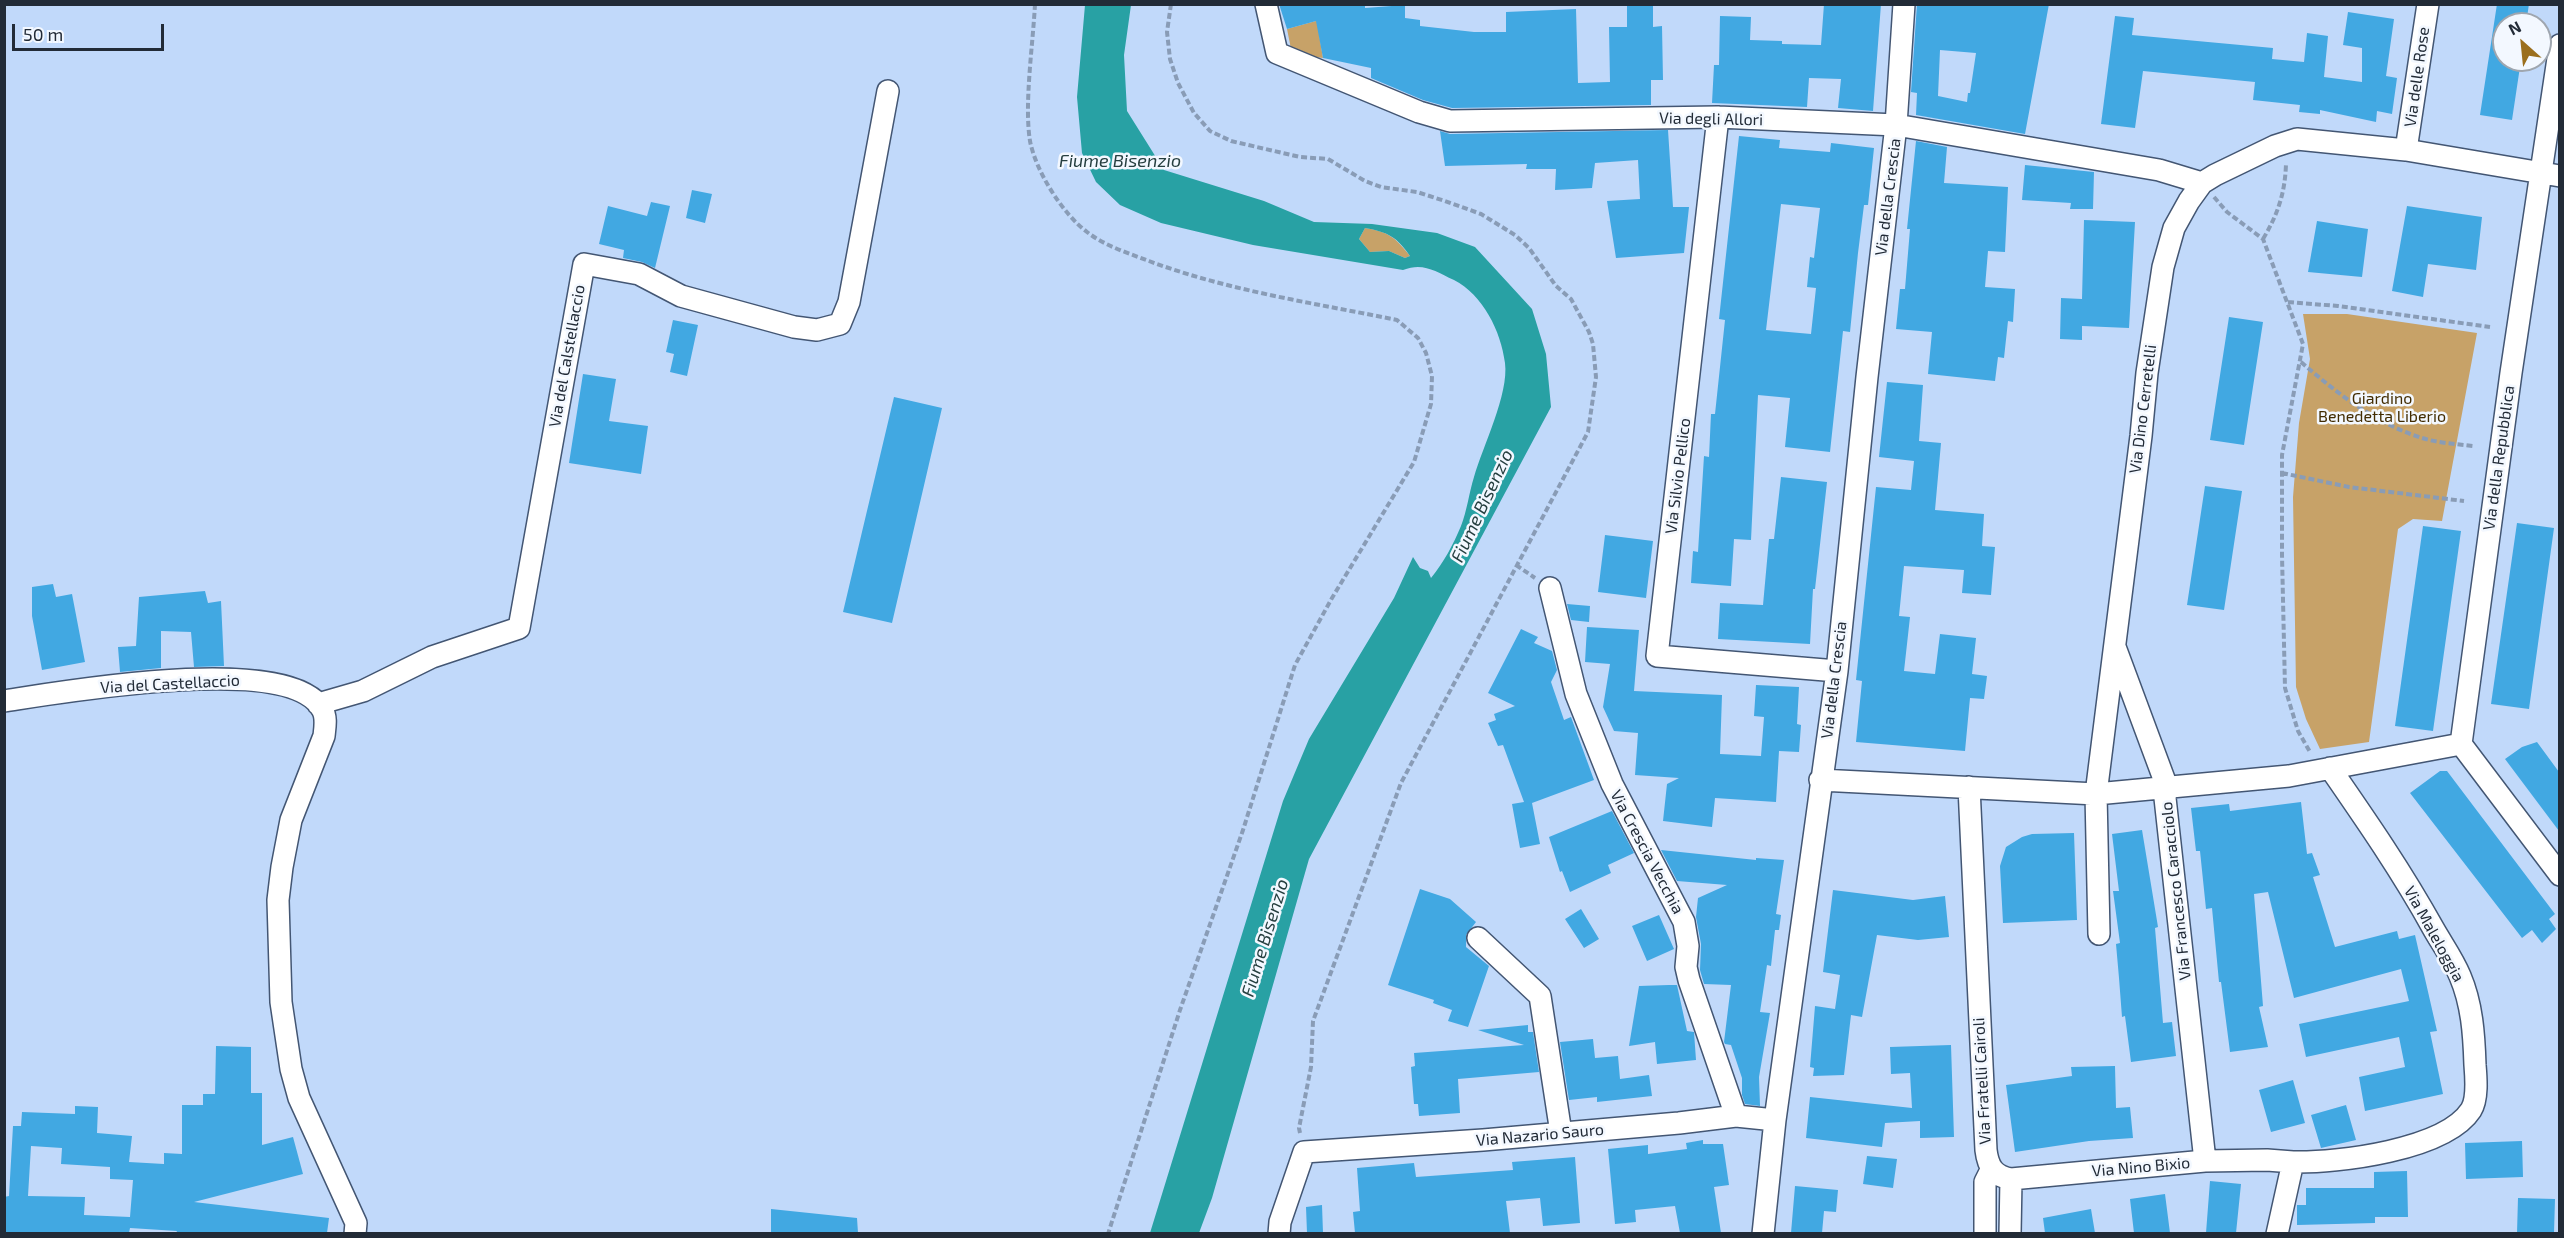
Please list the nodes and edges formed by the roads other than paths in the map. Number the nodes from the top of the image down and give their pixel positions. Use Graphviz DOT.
graph roads {
  1 [pos="1266,4"];
  2 [pos="1904,4"];
  3 [pos="2428,4"];
  4 [pos="2559,45"];
  5 [pos="888,91"];
  6 [pos="1718,117"];
  7 [pos="1896,125"];
  8 [pos="2406,150"];
  9 [pos="2551,174"];
  10 [pos="2202,183"];
  11 [pos="1550,588"];
  12 [pos="2114,645"];
  13 [pos="1837,671"];
  14 [pos="4,701"];
  15 [pos="318,704"];
  16 [pos="2461,744"];
  17 [pos="2323,762"];
  18 [pos="1820,780"];
  19 [pos="1969,787"];
  20 [pos="2167,787"];
  21 [pos="2096,794"];
  22 [pos="2559,875"];
  23 [pos="2099,934"];
  24 [pos="1478,938"];
  25 [pos="1737,1116"];
  26 [pos="1776,1120"];
  27 [pos="1561,1133"];
  28 [pos="2205,1161"];
  29 [pos="2293,1162"];
  30 [pos="1991,1170"];
  31 [pos="2011,1179"];
  32 [pos="355,1233"];
  33 [pos="1279,1233"];
  34 [pos="1763,1233"];
  35 [pos="1985,1233"];
  36 [pos="2010,1233"];
  37 [pos="2277,1233"];
  1 -- 6 [label="street, Via degli Allori"];
  2 -- 7 [label="street, Via della Crescia"];
  3 -- 8 [label="street, Via delle Rose"];
  4 -- 9 [label="street, Via della Repubblica"];
  5 -- 15 [label="street, Via del Calstellaccio"];
  6 -- 7 [label="street, Via degli Allori"];
  6 -- 13 [label="street, Via Silvio Pellico"];
  7 -- 10 [label="street, Via degli Allori"];
  7 -- 13 [label="street, Via della Crescia"];
  8 -- 9 [label="street"];
  8 -- 10 [label="street"];
  9 -- 16 [label="street, Via della Repubblica"];
  10 -- 12 [label="street, Via Dino Cerretelli"];
  11 -- 25 [label="street, Via Crescia Vecchia"];
  12 -- 20 [label="street, Via Dino Cerretelli"];
  12 -- 21 [label="street, Via Dino Cerretelli"];
  13 -- 18 [label="street, Via della Crescia"];
  14 -- 15 [label="street, Via del Castellaccio"];
  15 -- 32 [label="street"];
  16 -- 17 [label="street"];
  16 -- 22 [label="street"];
  17 -- 20 [label="street"];
  17 -- 29 [label="street, Via Maleloggia"];
  18 -- 19 [label="street, Via Francesco Caracciolo"];
  18 -- 26 [label="street, Via della Crescia"];
  19 -- 21 [label="street, Via Francesco Caracciolo"];
  19 -- 30 [label="street, Via Fratelli Cairoli"];
  20 -- 21 [label="street, Via Francesco Caracciolo"];
  20 -- 28 [label="street, Via Francesco Caracciolo"];
  21 -- 23 [label="street, Via Dino Cerretelli"];
  24 -- 27 [label="street"];
  25 -- 26 [label="street, Via Nazario Sauro"];
  25 -- 27 [label="street, Via Nazario Sauro"];
  26 -- 34 [label="street, Via della Crescia"];
  27 -- 33 [label="street, Via Nazario Sauro"];
  28 -- 29 [label="street, Via Nino Bixio"];
  28 -- 31 [label="street, Via Nino Bixio"];
  29 -- 37 [label="street"];
  30 -- 31 [label="street, Via Nino Bixio"];
  30 -- 35 [label="street, Via Fratelli Cairoli"];
  31 -- 36 [label="street"];
}
